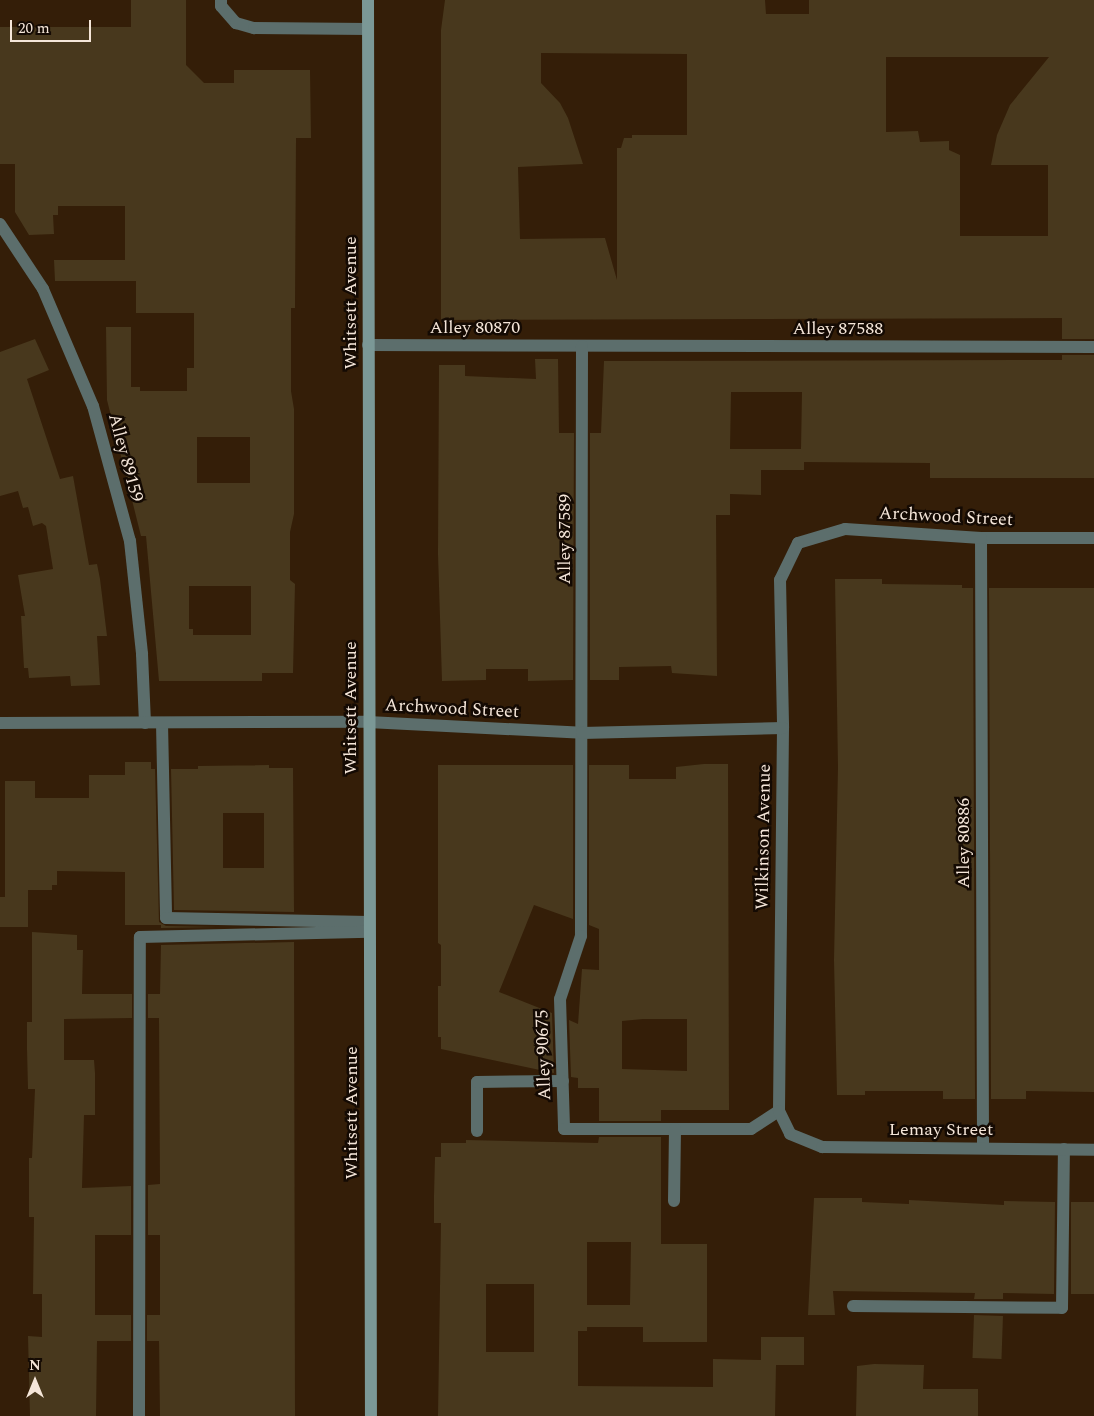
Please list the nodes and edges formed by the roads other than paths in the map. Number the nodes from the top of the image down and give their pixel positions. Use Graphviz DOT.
graph roads {
  1 [pos="221,0"];
  2 [pos="368,0"];
  3 [pos="368,29"];
  4 [pos="0,224"];
  5 [pos="368,345"];
  6 [pos="582,346"];
  7 [pos="1094,347"];
  8 [pos="981,538"];
  9 [pos="1094,538"];
  10 [pos="798,543"];
  11 [pos="368,722"];
  12 [pos="0,723"];
  13 [pos="145,723"];
  14 [pos="162,723"];
  15 [pos="783,728"];
  16 [pos="582,733"];
  17 [pos="369,926"];
  18 [pos="563,1081"];
  19 [pos="779,1111"];
  20 [pos="674,1130"];
  21 [pos="477,1131"];
  22 [pos="790,1134"];
  23 [pos="982,1148"];
  24 [pos="1064,1149"];
  25 [pos="1094,1150"];
  26 [pos="674,1201"];
  27 [pos="853,1306"];
  28 [pos="139,1416"];
  29 [pos="371,1416"];
  1 -- 3 [label="street"];
  2 -- 3 [label="main road, Whitsett Avenue"];
  3 -- 5 [label="main road, Whitsett Avenue"];
  4 -- 13 [label="street, Alley 89159"];
  5 -- 6 [label="street, Alley 80870"];
  5 -- 11 [label="main road, Whitsett Avenue"];
  6 -- 7 [label="street, Alley 87588"];
  6 -- 16 [label="street, Alley 87589"];
  8 -- 9 [label="street, Archwood Street"];
  8 -- 10 [label="street, Archwood Street"];
  8 -- 23 [label="street, Alley 80886"];
  10 -- 15 [label="street, Wilkinson Avenue"];
  11 -- 14 [label="street, Archwood Street"];
  11 -- 16 [label="street, Archwood Street"];
  11 -- 17 [label="main road, Whitsett Avenue"];
  12 -- 13 [label="street, Archwood Street"];
  13 -- 14 [label="street, Archwood Street"];
  14 -- 17 [label="street"];
  15 -- 16 [label="street, Archwood Street"];
  15 -- 19 [label="street, Wilkinson Avenue"];
  16 -- 18 [label="street, Alley 90675"];
  17 -- 28 [label="street"];
  17 -- 29 [label="main road, Whitsett Avenue"];
  18 -- 20 [label="street, Alley 90675"];
  18 -- 21 [label="street"];
  19 -- 20 [label="street, Alley 90675"];
  19 -- 22 [label="street, Wilkinson Avenue"];
  20 -- 26 [label="street"];
  22 -- 23 [label="street, Lemay Street"];
  23 -- 24 [label="street, Lemay Street"];
  24 -- 25 [label="street, Lemay Street"];
  24 -- 27 [label="street"];
}
